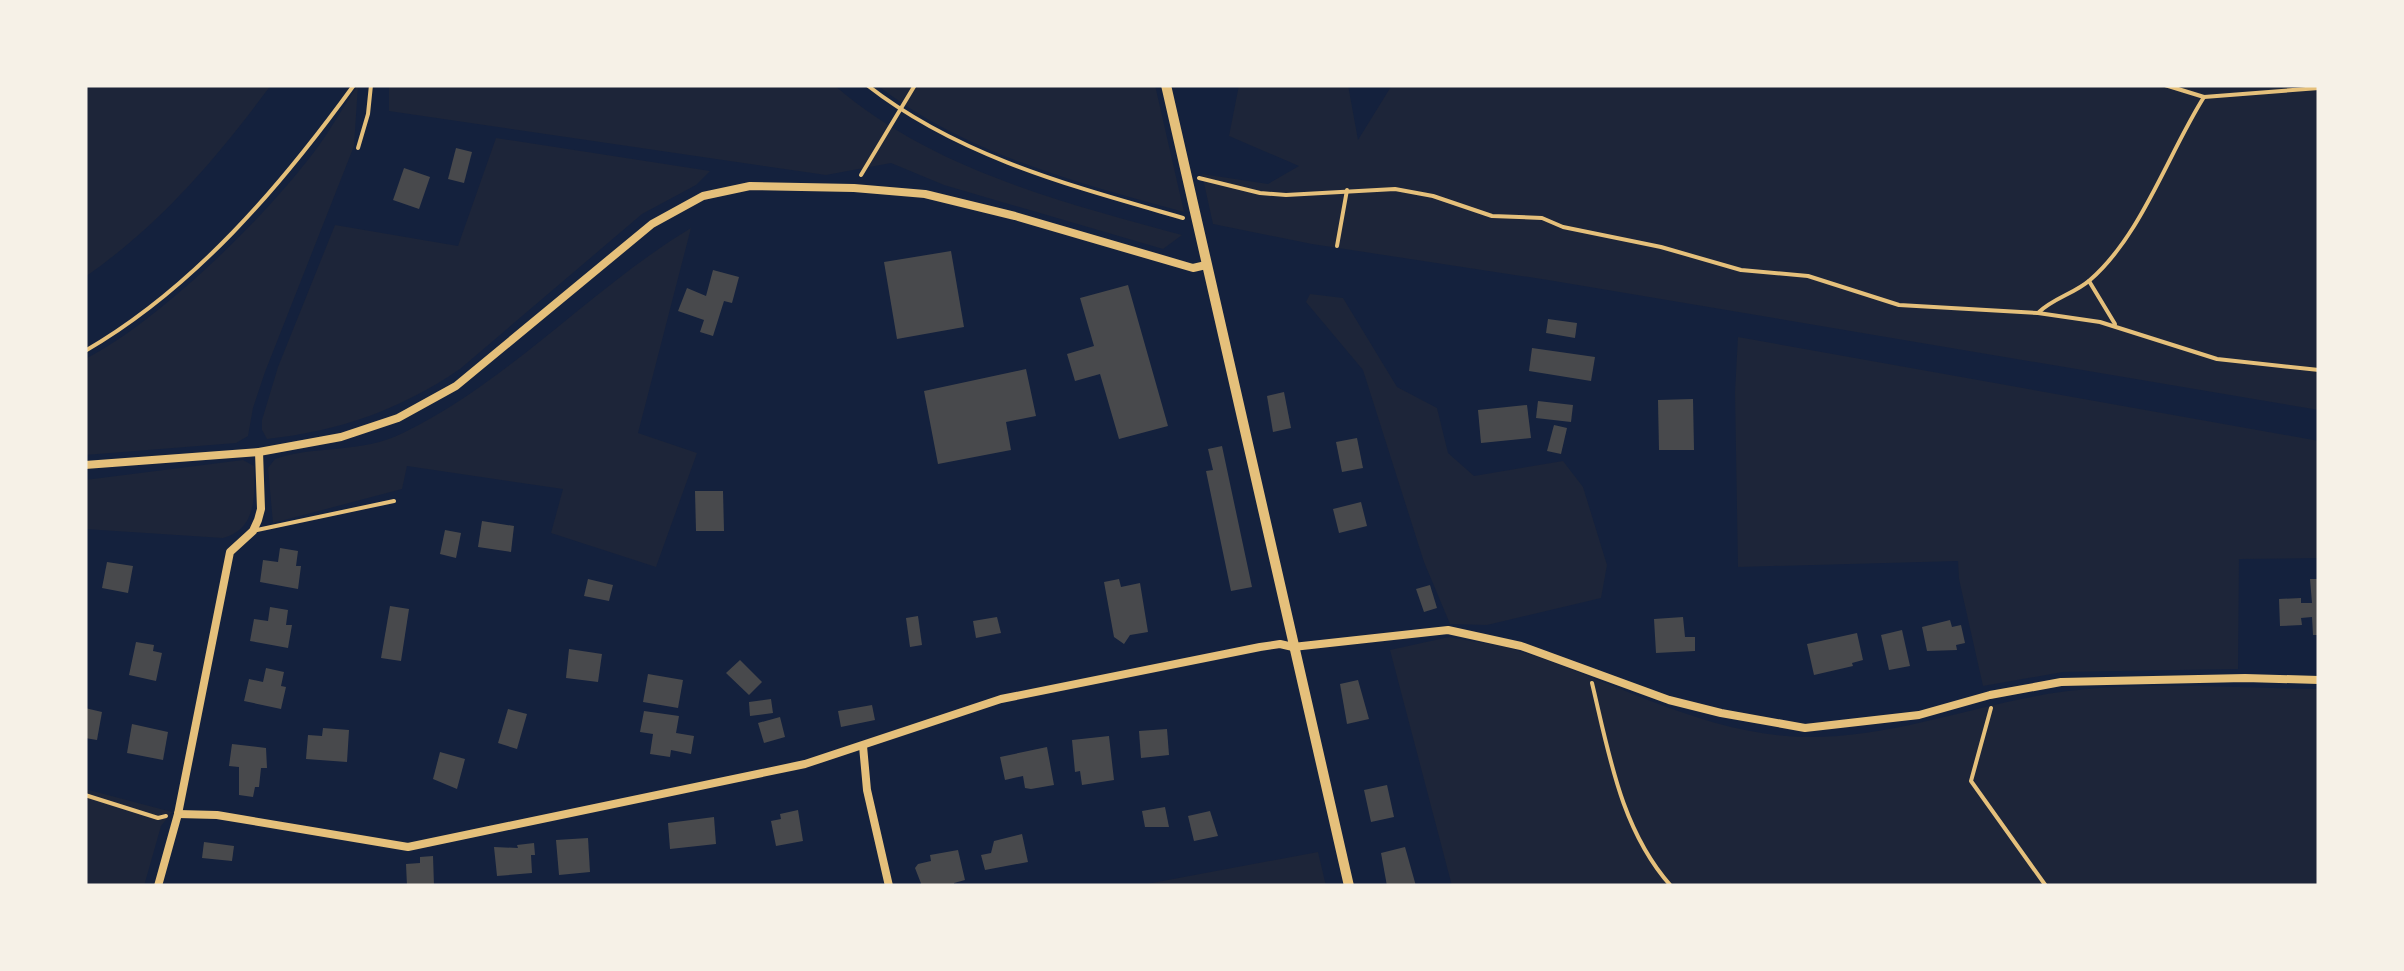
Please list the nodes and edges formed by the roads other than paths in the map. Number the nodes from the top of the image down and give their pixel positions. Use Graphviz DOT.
graph roads {
  1 [pos="1166,85"];
  2 [pos="1206,265"];
  3 [pos="259,452"];
  4 [pos="85,465"];
  5 [pos="394,501"];
  6 [pos="253,531"];
  7 [pos="1293,647"];
  8 [pos="2319,680"];
  9 [pos="863,746"];
  10 [pos="178,814"];
  11 [pos="158,886"];
  12 [pos="889,886"];
  13 [pos="1349,886"];
  1 -- 2 [label="street"];
  2 -- 3 [label="street"];
  2 -- 7 [label="street"];
  3 -- 4 [label="street"];
  3 -- 6 [label="street"];
  5 -- 6 [label="lane"];
  6 -- 10 [label="street"];
  7 -- 8 [label="street"];
  7 -- 9 [label="street"];
  7 -- 13 [label="street"];
  9 -- 10 [label="street"];
  9 -- 12 [label="street"];
  10 -- 11 [label="street"];
}
